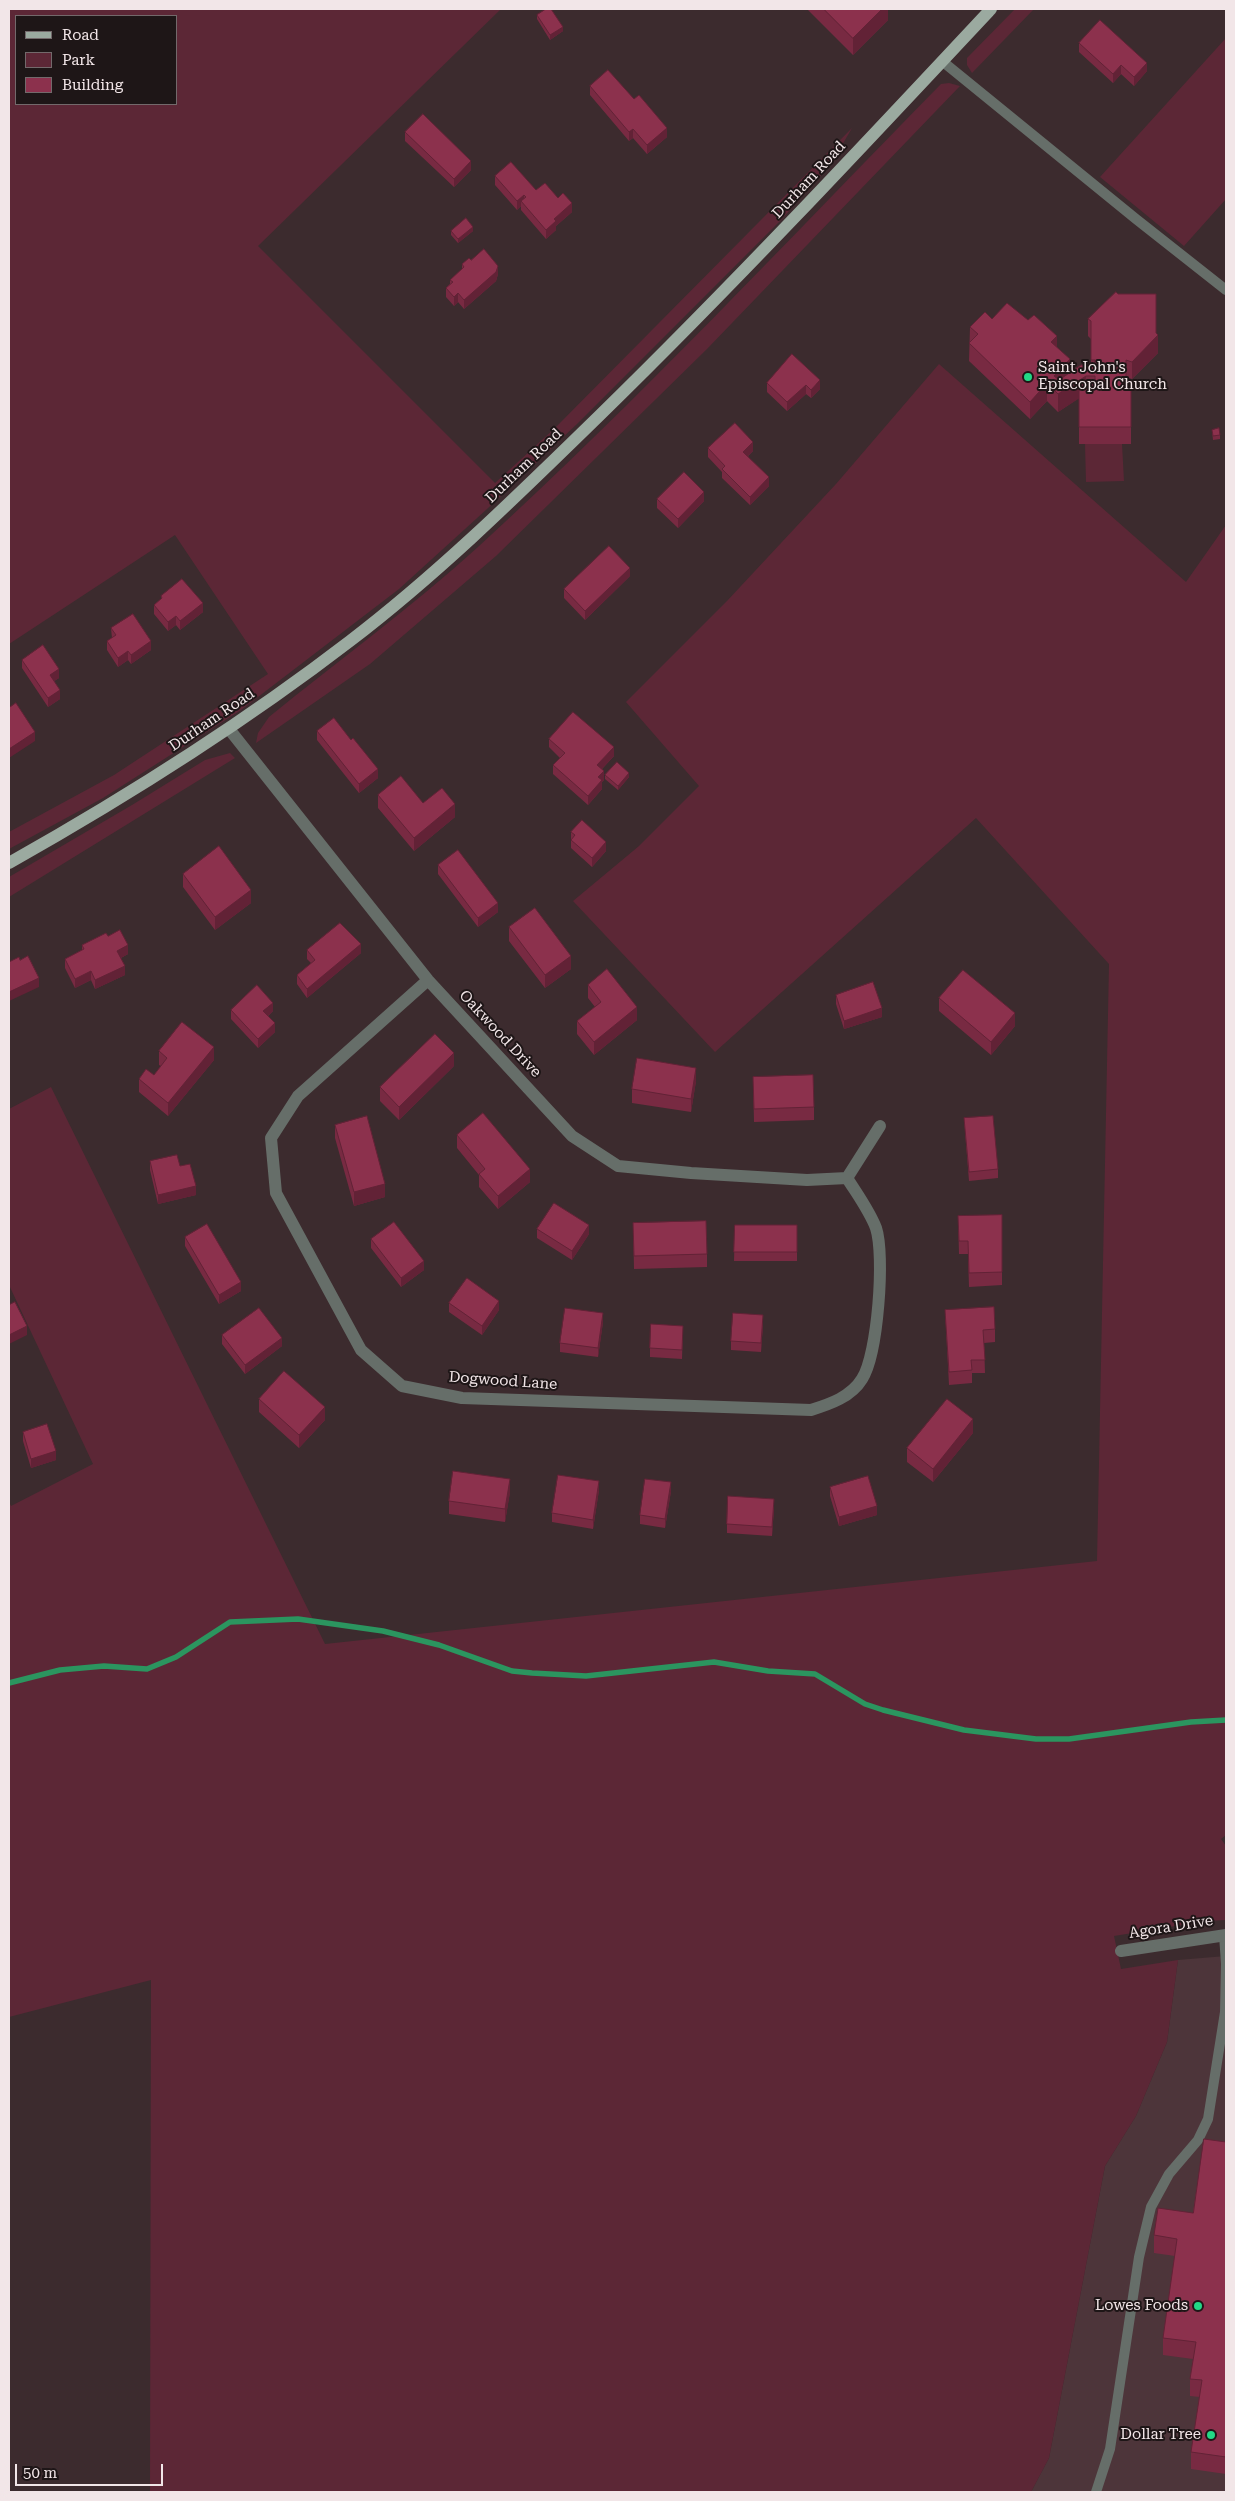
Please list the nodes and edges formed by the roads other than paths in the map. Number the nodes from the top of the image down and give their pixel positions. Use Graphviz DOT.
graph roads {
  1 [pos="991,9"];
  2 [pos="942,61"];
  3 [pos="1226,290"];
  4 [pos="229,729"];
  5 [pos="9,863"];
  6 [pos="428,980"];
  7 [pos="880,1126"];
  8 [pos="847,1178"];
  9 [pos="1225,1935"];
  10 [pos="1121,1952"];
  11 [pos="1226,2012"];
  12 [pos="1096,2492"];
  1 -- 2 [label="main road, Durham Road"];
  2 -- 3 [label="lane"];
  2 -- 4 [label="main road, Durham Road"];
  4 -- 5 [label="main road, Durham Road"];
  4 -- 6 [label="street, Oakwood Drive"];
  6 -- 8 [label="street, Oakwood Drive"];
  6 -- 8 [label="street, Dogwood Lane"];
  7 -- 8 [label="street"];
  9 -- 10 [label="street, Agora Drive"];
  9 -- 11 [label="lane"];
  11 -- 12 [label="lane"];
}
